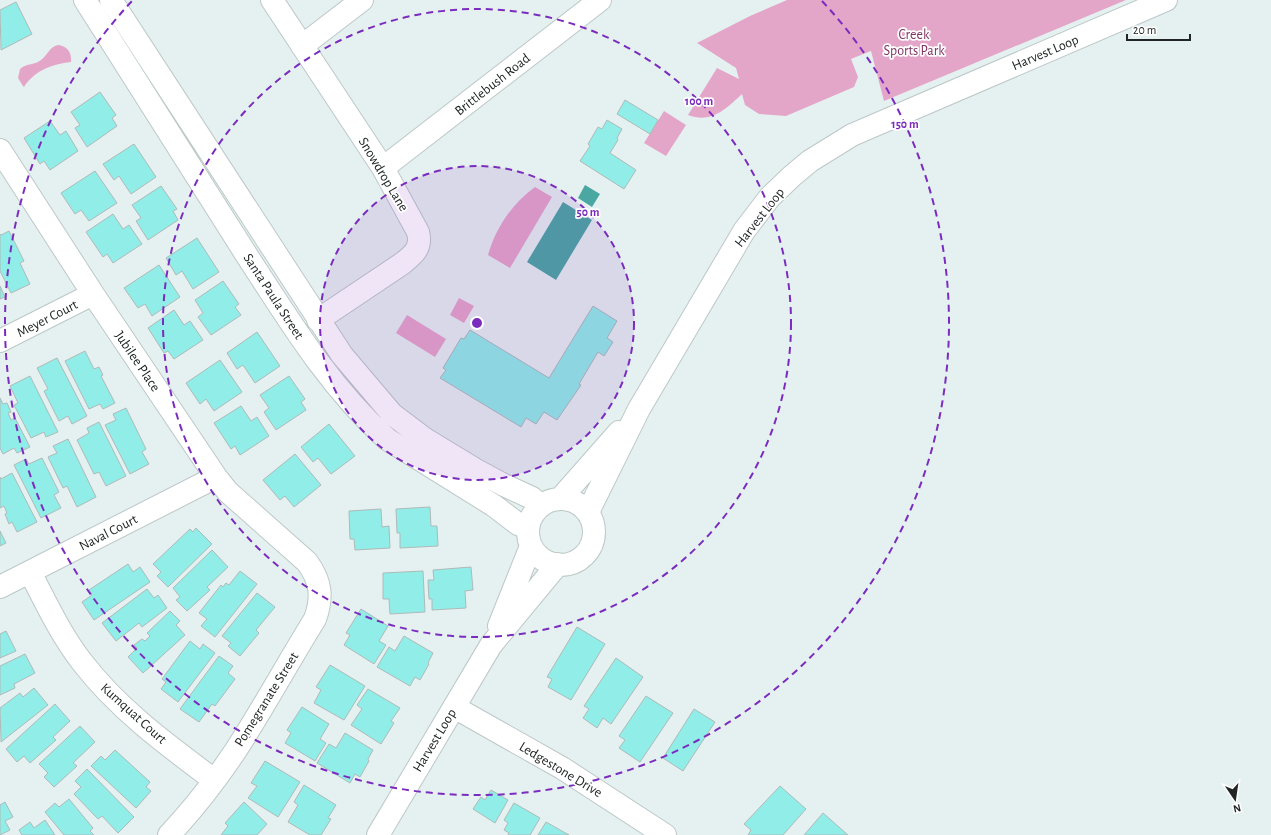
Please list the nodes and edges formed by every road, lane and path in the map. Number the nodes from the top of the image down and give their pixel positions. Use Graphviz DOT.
graph roads {
  1 [pos="85,0"];
  2 [pos="111,0"];
  3 [pos="272,0"];
  4 [pos="362,0"];
  5 [pos="600,0"];
  6 [pos="1166,0"];
  7 [pos="302,46"];
  8 [pos="0,150"];
  9 [pos="383,168"];
  10 [pos="93,294"];
  11 [pos="318,320"];
  12 [pos="0,341"];
  13 [pos="639,409"];
  14 [pos="216,477"];
  15 [pos="551,502"];
  16 [pos="588,512"];
  17 [pos="530,537"];
  18 [pos="299,553"];
  19 [pos="558,564"];
  20 [pos="30,572"];
  21 [pos="0,587"];
  22 [pos="491,645"];
  23 [pos="454,707"];
  24 [pos="214,780"];
  25 [pos="169,835"];
  26 [pos="378,835"];
  27 [pos="665,835"];
  1 -- 17 [label="street, Santa Paula Street"];
  2 -- 11 [label="street, Santa Paula Street"];
  3 -- 7 [label="street, Snowdrop Lane"];
  4 -- 7 [label="street"];
  5 -- 9 [label="street, Brittlebush Road"];
  6 -- 13 [label="street, Harvest Loop"];
  7 -- 9 [label="street, Snowdrop Lane"];
  8 -- 10 [label="street, Jubilee Place"];
  9 -- 11 [label="street, Snowdrop Lane"];
  10 -- 12 [label="street, Meyer Court"];
  10 -- 14 [label="street, Jubilee Place"];
  11 -- 15 [label="street, Santa Paula Street"];
  13 -- 15 [label="street, Harvest Loop"];
  13 -- 16 [label="street, Harvest Loop"];
  14 -- 18 [label="street, Jubilee Place"];
  14 -- 20 [label="street, Naval Court"];
  15 -- 16 [label="street"];
  15 -- 17 [label="street"];
  16 -- 19 [label="street"];
  17 -- 19 [label="street"];
  17 -- 22 [label="street, Harvest Loop"];
  18 -- 24 [label="street, Pomegranate Street"];
  19 -- 22 [label="street, Harvest Loop"];
  20 -- 21 [label="street, Naval Court"];
  20 -- 24 [label="street, Kumquat Court"];
  22 -- 23 [label="street, Harvest Loop"];
  23 -- 26 [label="street, Harvest Loop"];
  23 -- 27 [label="street, Ledgestone Drive"];
  24 -- 25 [label="street, Pomegranate Street"];
}
